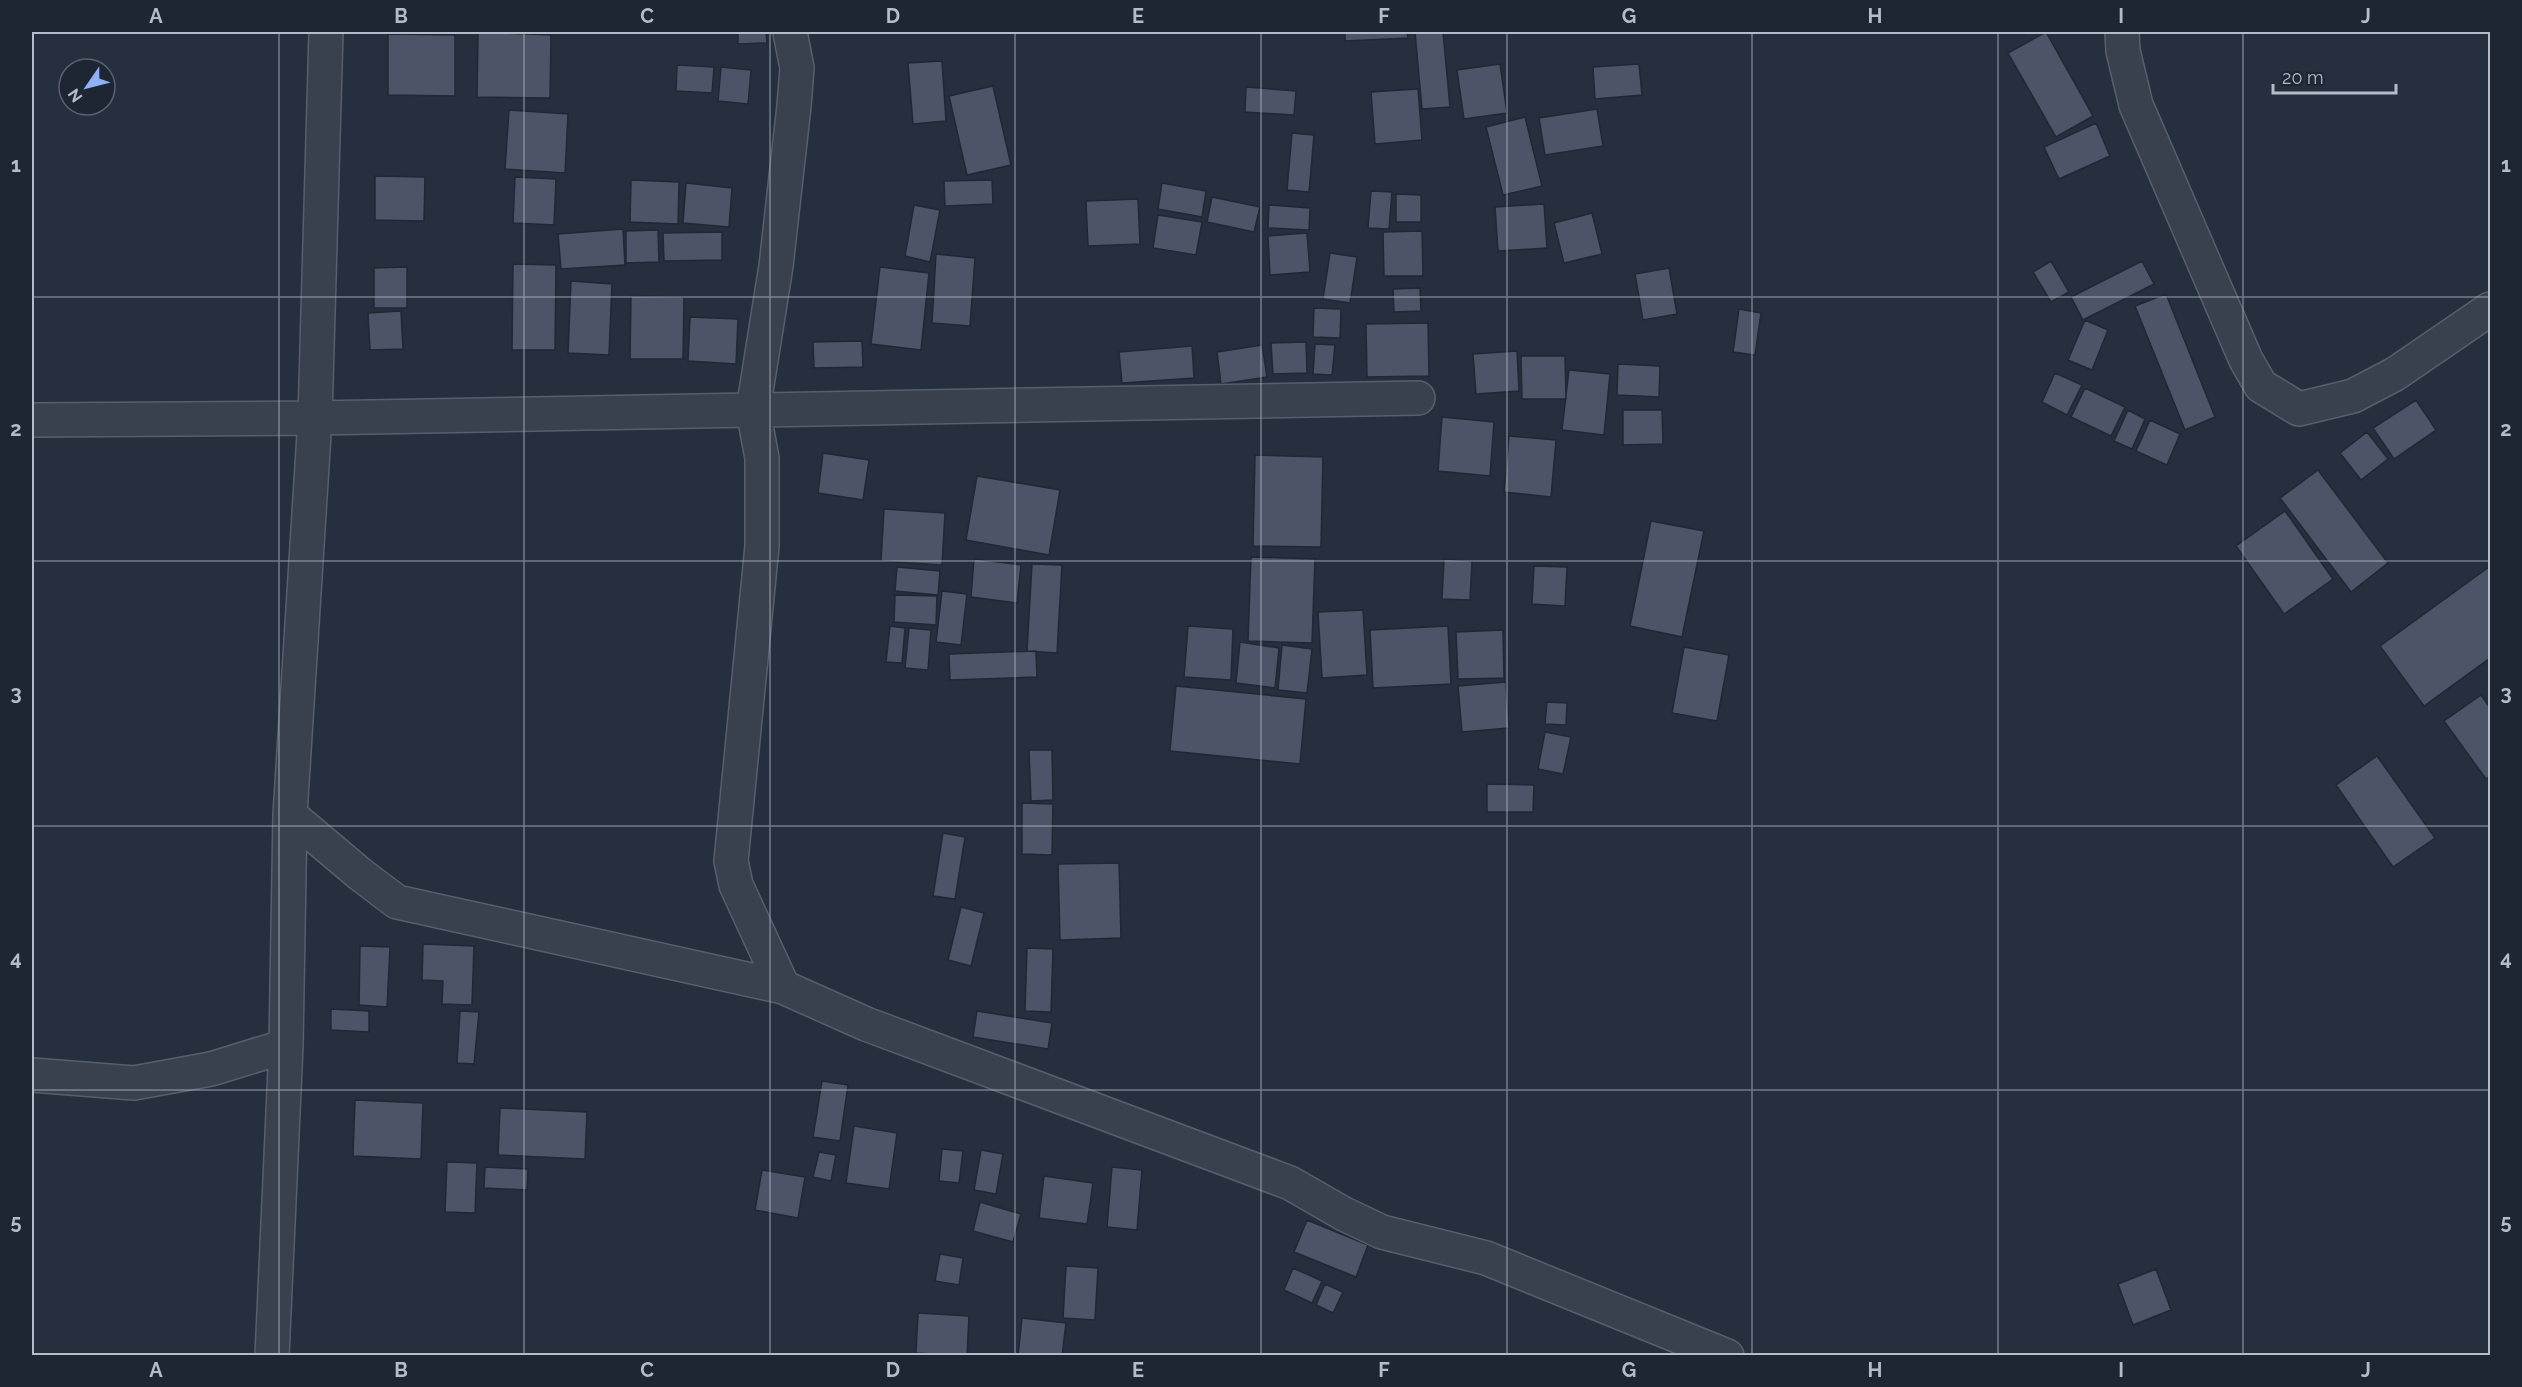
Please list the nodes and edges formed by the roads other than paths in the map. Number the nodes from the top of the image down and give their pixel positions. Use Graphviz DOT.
graph roads {
  1 [pos="326,32"];
  2 [pos="790,32"];
  3 [pos="2122,32"];
  4 [pos="2490,309"];
  5 [pos="1418,398"];
  6 [pos="753,410"];
  7 [pos="315,418"];
  8 [pos="32,420"];
  9 [pos="290,815"];
  10 [pos="783,987"];
  11 [pos="286,1046"];
  12 [pos="32,1075"];
  13 [pos="272,1356"];
  14 [pos="1727,1356"];
  1 -- 7 [label="street"];
  2 -- 6 [label="street"];
  3 -- 4 [label="street"];
  5 -- 6 [label="street"];
  6 -- 7 [label="street"];
  6 -- 10 [label="street"];
  7 -- 8 [label="street"];
  7 -- 9 [label="street"];
  9 -- 10 [label="street"];
  9 -- 11 [label="street"];
  10 -- 14 [label="street"];
  11 -- 12 [label="street"];
  11 -- 13 [label="street"];
}
